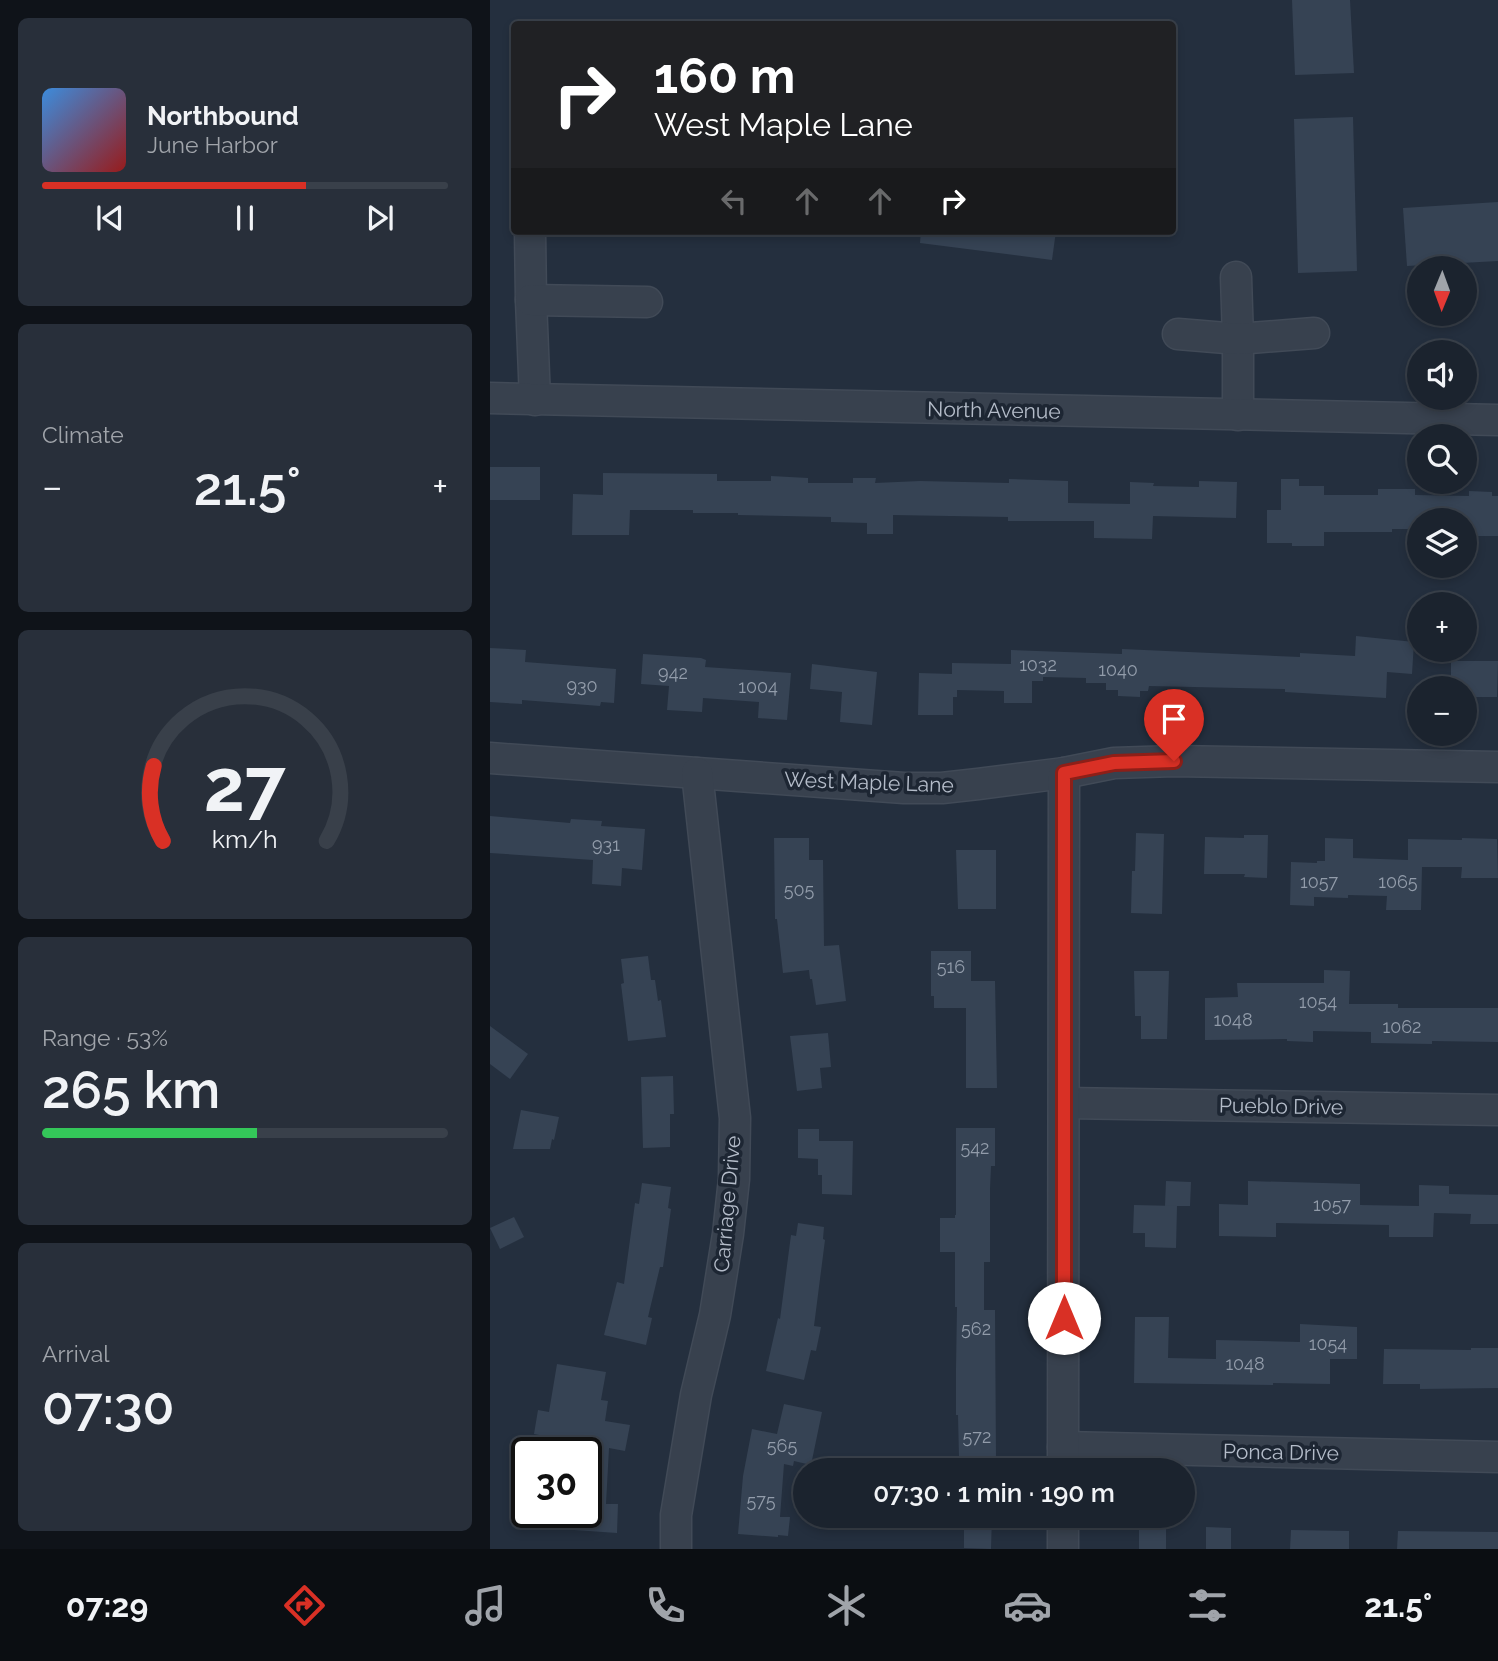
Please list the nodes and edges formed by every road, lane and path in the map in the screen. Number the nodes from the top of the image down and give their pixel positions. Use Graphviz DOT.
graph roads {
  1 [pos="530,235"];
  2 [pos="1236,277"];
  3 [pos="531,300"];
  4 [pos="647,302"];
  5 [pos="1314,333"];
  6 [pos="1178,334"];
  7 [pos="1238,339"];
  8 [pos="490,398"];
  9 [pos="535,400"];
  10 [pos="1238,415"];
  11 [pos="1498,421"];
  12 [pos="490,758"];
  13 [pos="1498,767"];
  14 [pos="697,772"];
  15 [pos="1064,773"];
  16 [pos="1064,1103"];
  17 [pos="1498,1110"];
  18 [pos="1498,1457"];
  19 [pos="1063,1458"];
  20 [pos="1195,1458"];
  21 [pos="1063,1528"];
  22 [pos="676,1549"];
  23 [pos="1063,1549"];
  1 -- 3 [label="street"];
  2 -- 7 [label="street"];
  3 -- 4 [label="street"];
  3 -- 9 [label="street"];
  5 -- 7 [label="street"];
  6 -- 7 [label="street"];
  7 -- 10 [label="street"];
  8 -- 9 [label="street, North Avenue"];
  9 -- 10 [label="street, North Avenue"];
  10 -- 11 [label="street, North Avenue"];
  12 -- 14 [label="street, West Maple Lane"];
  13 -- 15 [label="street, West Maple Lane"];
  14 -- 15 [label="street, West Maple Lane"];
  14 -- 22 [label="street, Carriage Drive"];
  15 -- 16 [label="street"];
  16 -- 17 [label="street, Pueblo Drive"];
  16 -- 19 [label="street"];
  18 -- 20 [label="street, Ponca Drive"];
  21 -- 23 [label="street"];
}
